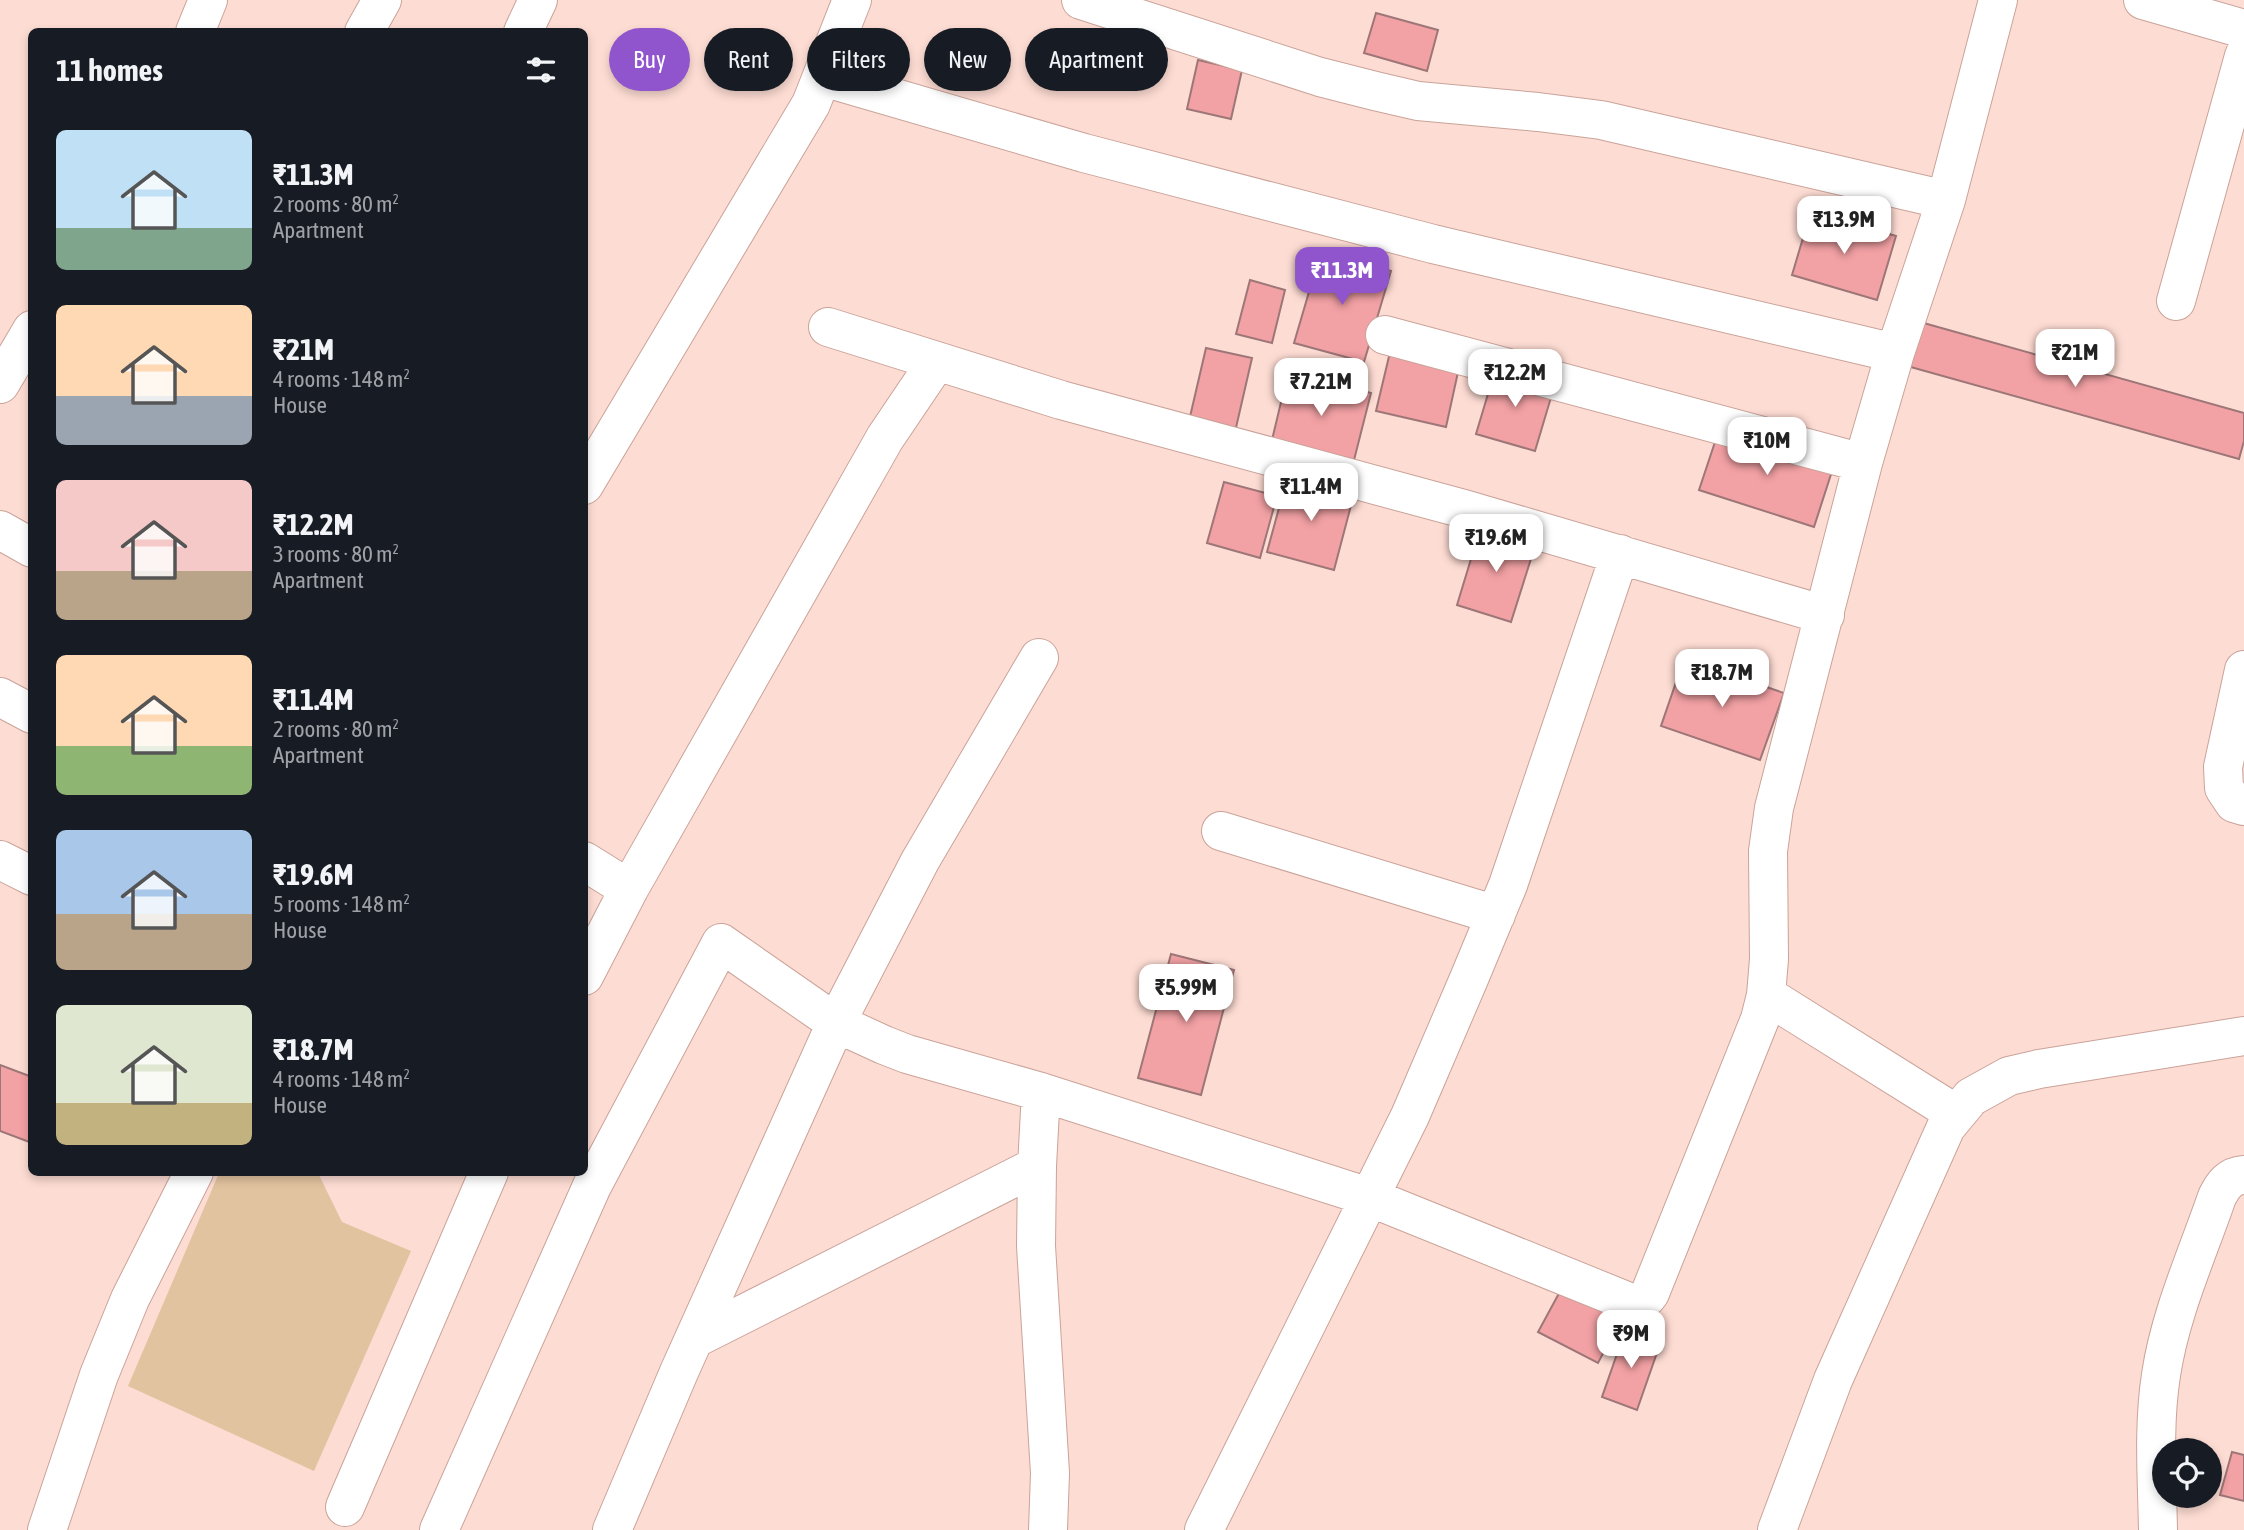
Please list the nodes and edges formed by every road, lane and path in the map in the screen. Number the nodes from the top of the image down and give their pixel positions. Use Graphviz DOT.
graph roads {
  1 [pos="208,0"];
  2 [pos="382,0"];
  3 [pos="538,0"];
  4 [pos="852,0"];
  5 [pos="1081,0"];
  6 [pos="1998,0"];
  7 [pos="2143,0"];
  8 [pos="197,28"];
  9 [pos="366,28"];
  10 [pos="525,28"];
  11 [pos="841,28"];
  12 [pos="2244,29"];
  13 [pos="2244,56"];
  14 [pos="817,91"];
  15 [pos="871,91"];
  16 [pos="1946,200"];
  17 [pos="2176,301"];
  18 [pos="828,327"];
  19 [pos="1385,335"];
  20 [pos="28,337"];
  21 [pos="1895,353"];
  22 [pos="937,360"];
  23 [pos="0,384"];
  24 [pos="1863,463"];
  25 [pos="588,478"];
  26 [pos="0,530"];
  27 [pos="28,546"];
  28 [pos="1620,554"];
  29 [pos="1825,615"];
  30 [pos="1039,659"];
  31 [pos="2244,670"];
  32 [pos="0,697"];
  33 [pos="28,712"];
  34 [pos="2244,806"];
  35 [pos="1221,831"];
  36 [pos="0,860"];
  37 [pos="588,863"];
  38 [pos="28,874"];
  39 [pos="629,888"];
  40 [pos="1496,915"];
  41 [pos="588,968"];
  42 [pos="1766,995"];
  43 [pos="836,1023"];
  44 [pos="2244,1036"];
  45 [pos="1041,1092"];
  46 [pos="1956,1114"];
  47 [pos="1037,1166"];
  48 [pos="2244,1175"];
  49 [pos="192,1176"];
  50 [pos="487,1176"];
  51 [pos="1369,1197"];
  52 [pos="694,1339"];
  53 [pos="345,1507"];
  54 [pos="47,1530"];
  55 [pos="439,1530"];
  56 [pos="612,1530"];
  57 [pos="1048,1530"];
  58 [pos="1204,1530"];
  59 [pos="1777,1530"];
  60 [pos="2158,1530"];
  1 -- 8 [label="street"];
  2 -- 9 [label="street"];
  3 -- 10 [label="street"];
  4 -- 11 [label="street"];
  5 -- 16 [label="street"];
  6 -- 16 [label="street"];
  7 -- 12 [label="street"];
  13 -- 17 [label="street"];
  14 -- 25 [label="street"];
  15 -- 21 [label="street"];
  16 -- 21 [label="street"];
  18 -- 22 [label="street"];
  19 -- 24 [label="street"];
  20 -- 23 [label="street"];
  21 -- 24 [label="street"];
  22 -- 28 [label="street"];
  22 -- 39 [label="street"];
  24 -- 29 [label="street"];
  26 -- 27 [label="street"];
  28 -- 29 [label="street"];
  28 -- 40 [label="street"];
  29 -- 42 [label="street"];
  30 -- 43 [label="street"];
  31 -- 34 [label="street"];
  32 -- 33 [label="street"];
  35 -- 40 [label="street"];
  36 -- 38 [label="street"];
  37 -- 39 [label="street"];
  39 -- 41 [label="street"];
  40 -- 51 [label="street"];
  42 -- 46 [label="street"];
  42 -- 51 [label="street"];
  43 -- 45 [label="street"];
  43 -- 52 [label="street"];
  43 -- 55 [label="street"];
  44 -- 46 [label="street"];
  45 -- 47 [label="street"];
  45 -- 51 [label="street"];
  46 -- 59 [label="street"];
  47 -- 52 [label="street"];
  47 -- 57 [label="street"];
  48 -- 60 [label="street"];
  49 -- 54 [label="street"];
  50 -- 53 [label="street"];
  51 -- 58 [label="street"];
  52 -- 56 [label="street"];
}
